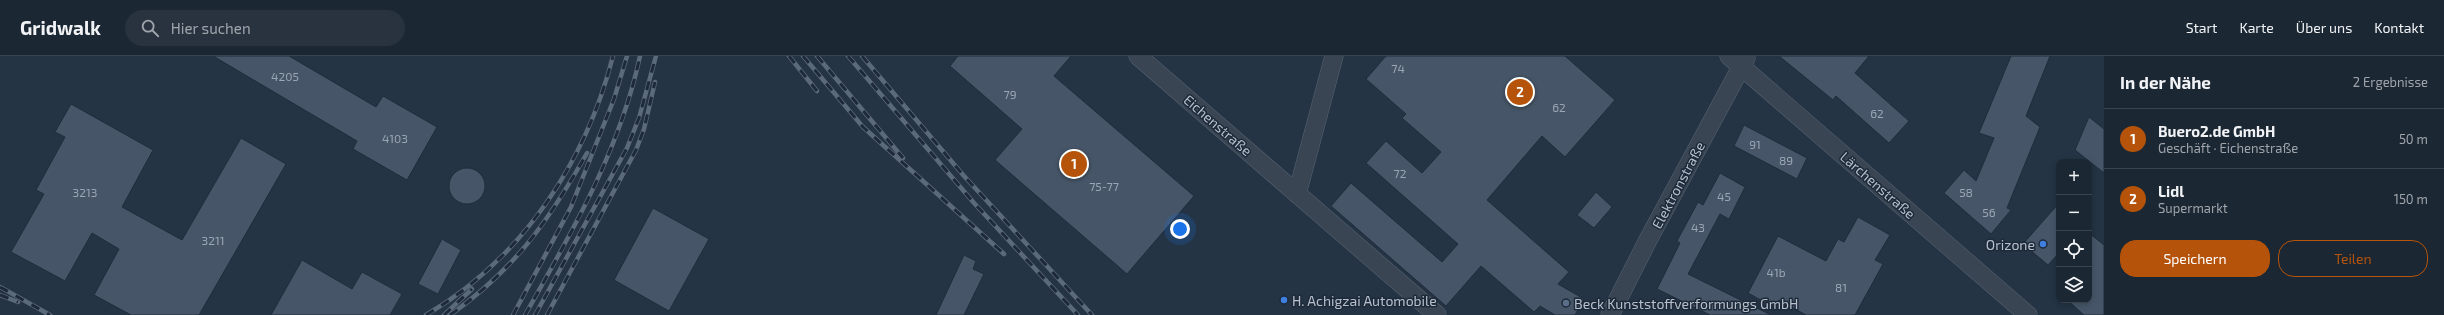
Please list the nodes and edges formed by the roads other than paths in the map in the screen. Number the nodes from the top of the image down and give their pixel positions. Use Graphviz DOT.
graph roads {
  1 [pos="1138,56"];
  2 [pos="1334,56"];
  3 [pos="1739,60"];
  4 [pos="1297,194"];
  5 [pos="1437,315"];
  6 [pos="1610,315"];
  7 [pos="2028,315"];
  1 -- 4 [label="street, Eichenstraße"];
  2 -- 4 [label="street"];
  3 -- 6 [label="street, Elektronstraße"];
  3 -- 7 [label="street, Lärchenstraße"];
  4 -- 5 [label="street, Eichenstraße"];
}
